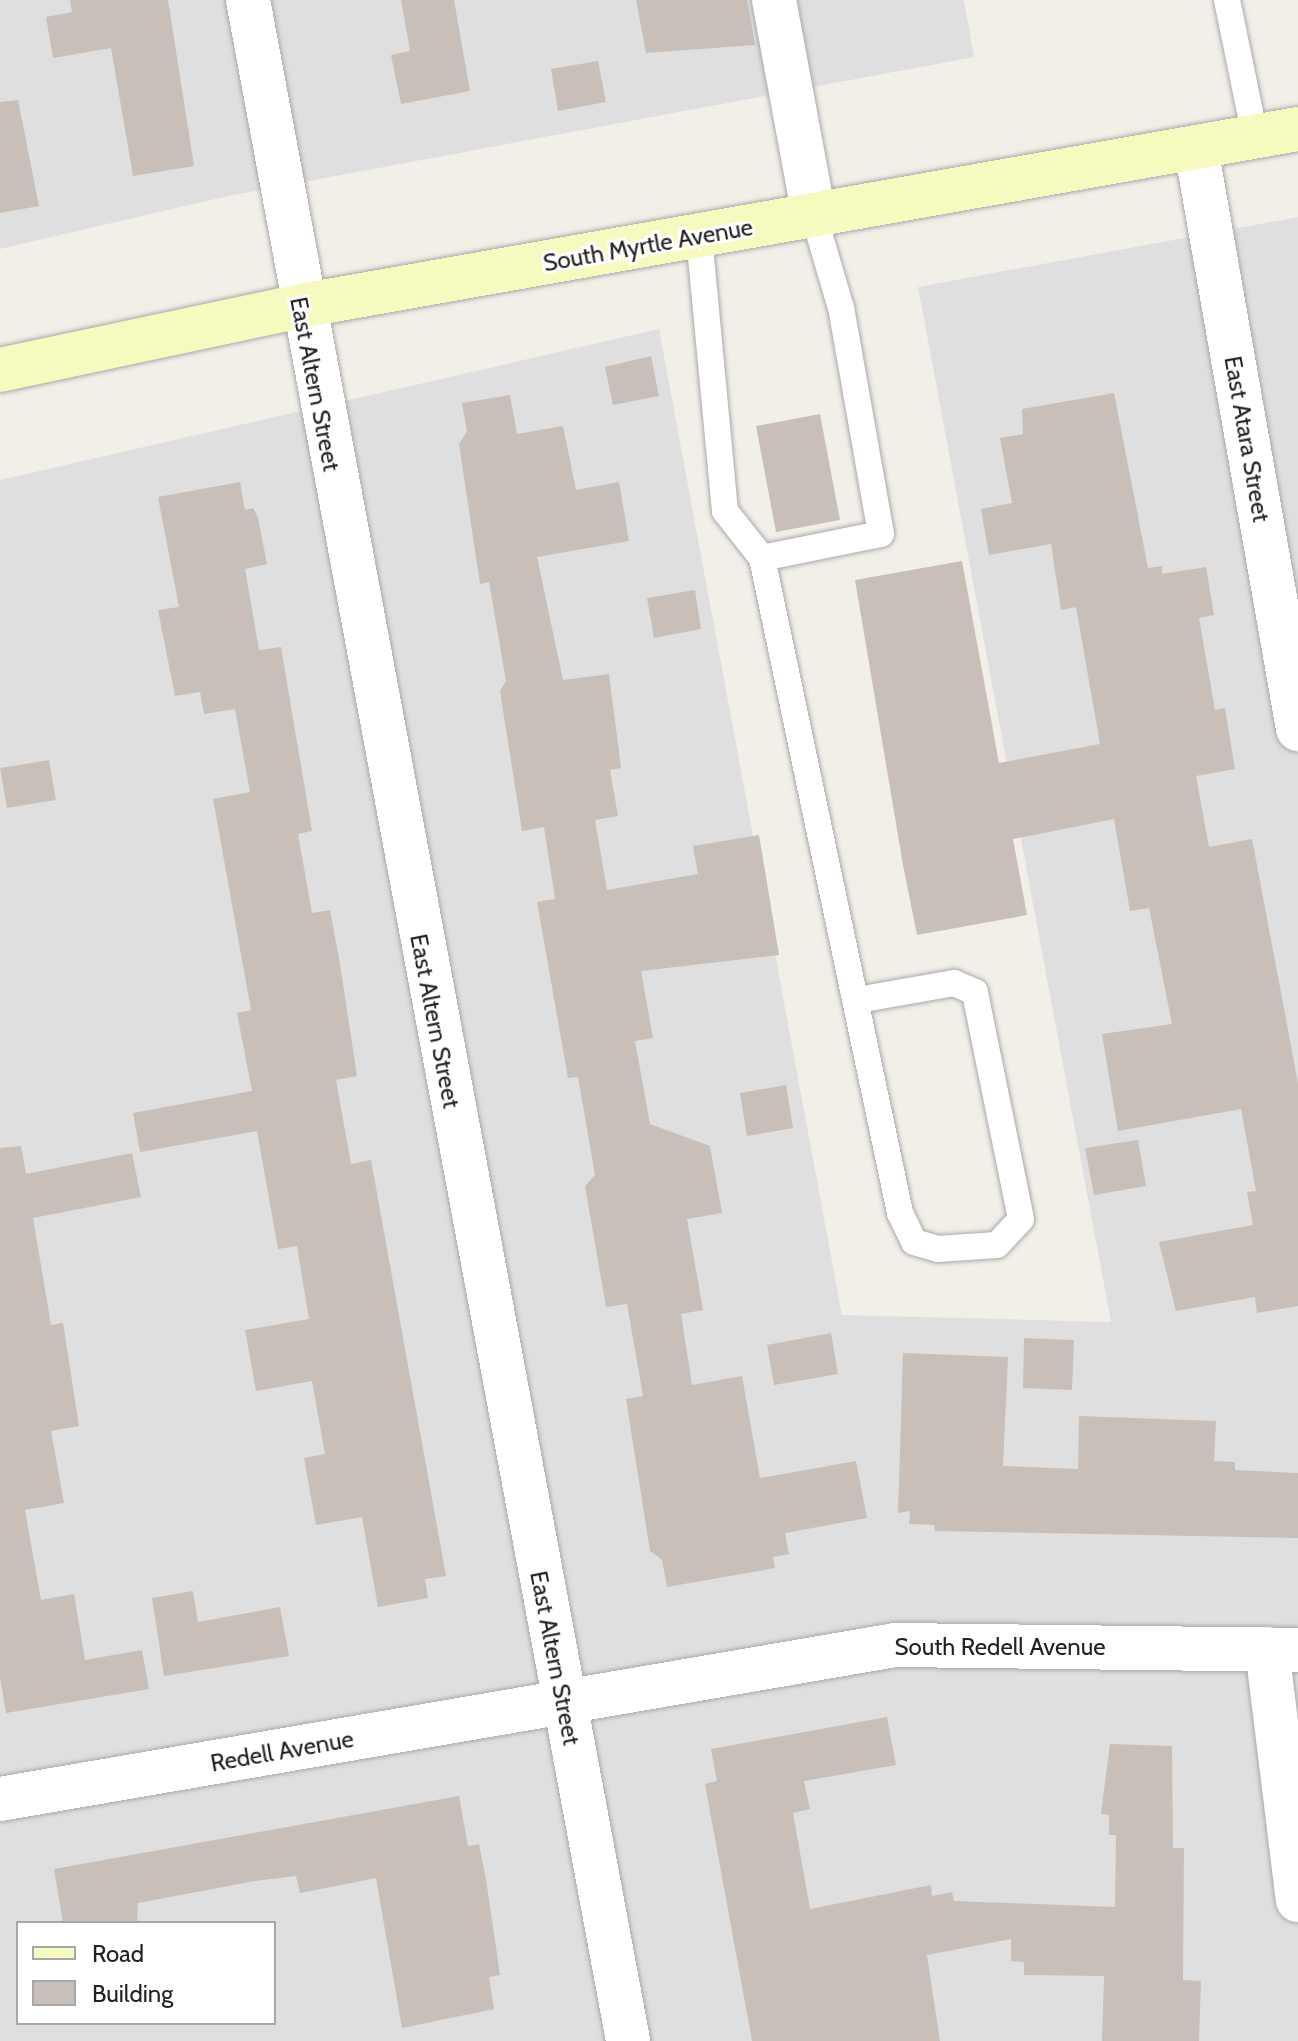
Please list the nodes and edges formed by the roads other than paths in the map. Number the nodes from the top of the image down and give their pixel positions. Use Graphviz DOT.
graph roads {
  1 [pos="248,0"];
  2 [pos="774,0"];
  3 [pos="1227,0"];
  4 [pos="1298,129"];
  5 [pos="1255,137"];
  6 [pos="1196,148"];
  7 [pos="814,216"];
  8 [pos="699,236"];
  9 [pos="300,306"];
  10 [pos="0,370"];
  11 [pos="762,558"];
  12 [pos="1298,729"];
  13 [pos="858,1000"];
  14 [pos="1282,1649"];
  15 [pos="563,1703"];
  16 [pos="0,1799"];
  17 [pos="1298,1900"];
  18 [pos="628,2041"];
  1 -- 9 [label="street, East Altern Street"];
  2 -- 7 [label="street"];
  3 -- 5 [label="lane"];
  4 -- 5 [label="main road, South Myrtle Avenue"];
  5 -- 6 [label="main road, South Myrtle Avenue"];
  6 -- 7 [label="main road, South Myrtle Avenue"];
  6 -- 12 [label="street, East Atara Street"];
  7 -- 8 [label="main road, South Myrtle Avenue"];
  7 -- 11 [label="lane"];
  8 -- 9 [label="main road, South Myrtle Avenue"];
  8 -- 11 [label="lane"];
  9 -- 10 [label="main road, South Myrtle Avenue"];
  9 -- 15 [label="street, East Altern Street"];
  11 -- 13 [label="lane"];
  13 -- 13 [label="lane"];
  14 -- 15 [label="street, South Redell Avenue"];
  14 -- 17 [label="street"];
  15 -- 16 [label="street, Redell Avenue"];
  15 -- 18 [label="street, East Altern Street"];
}
